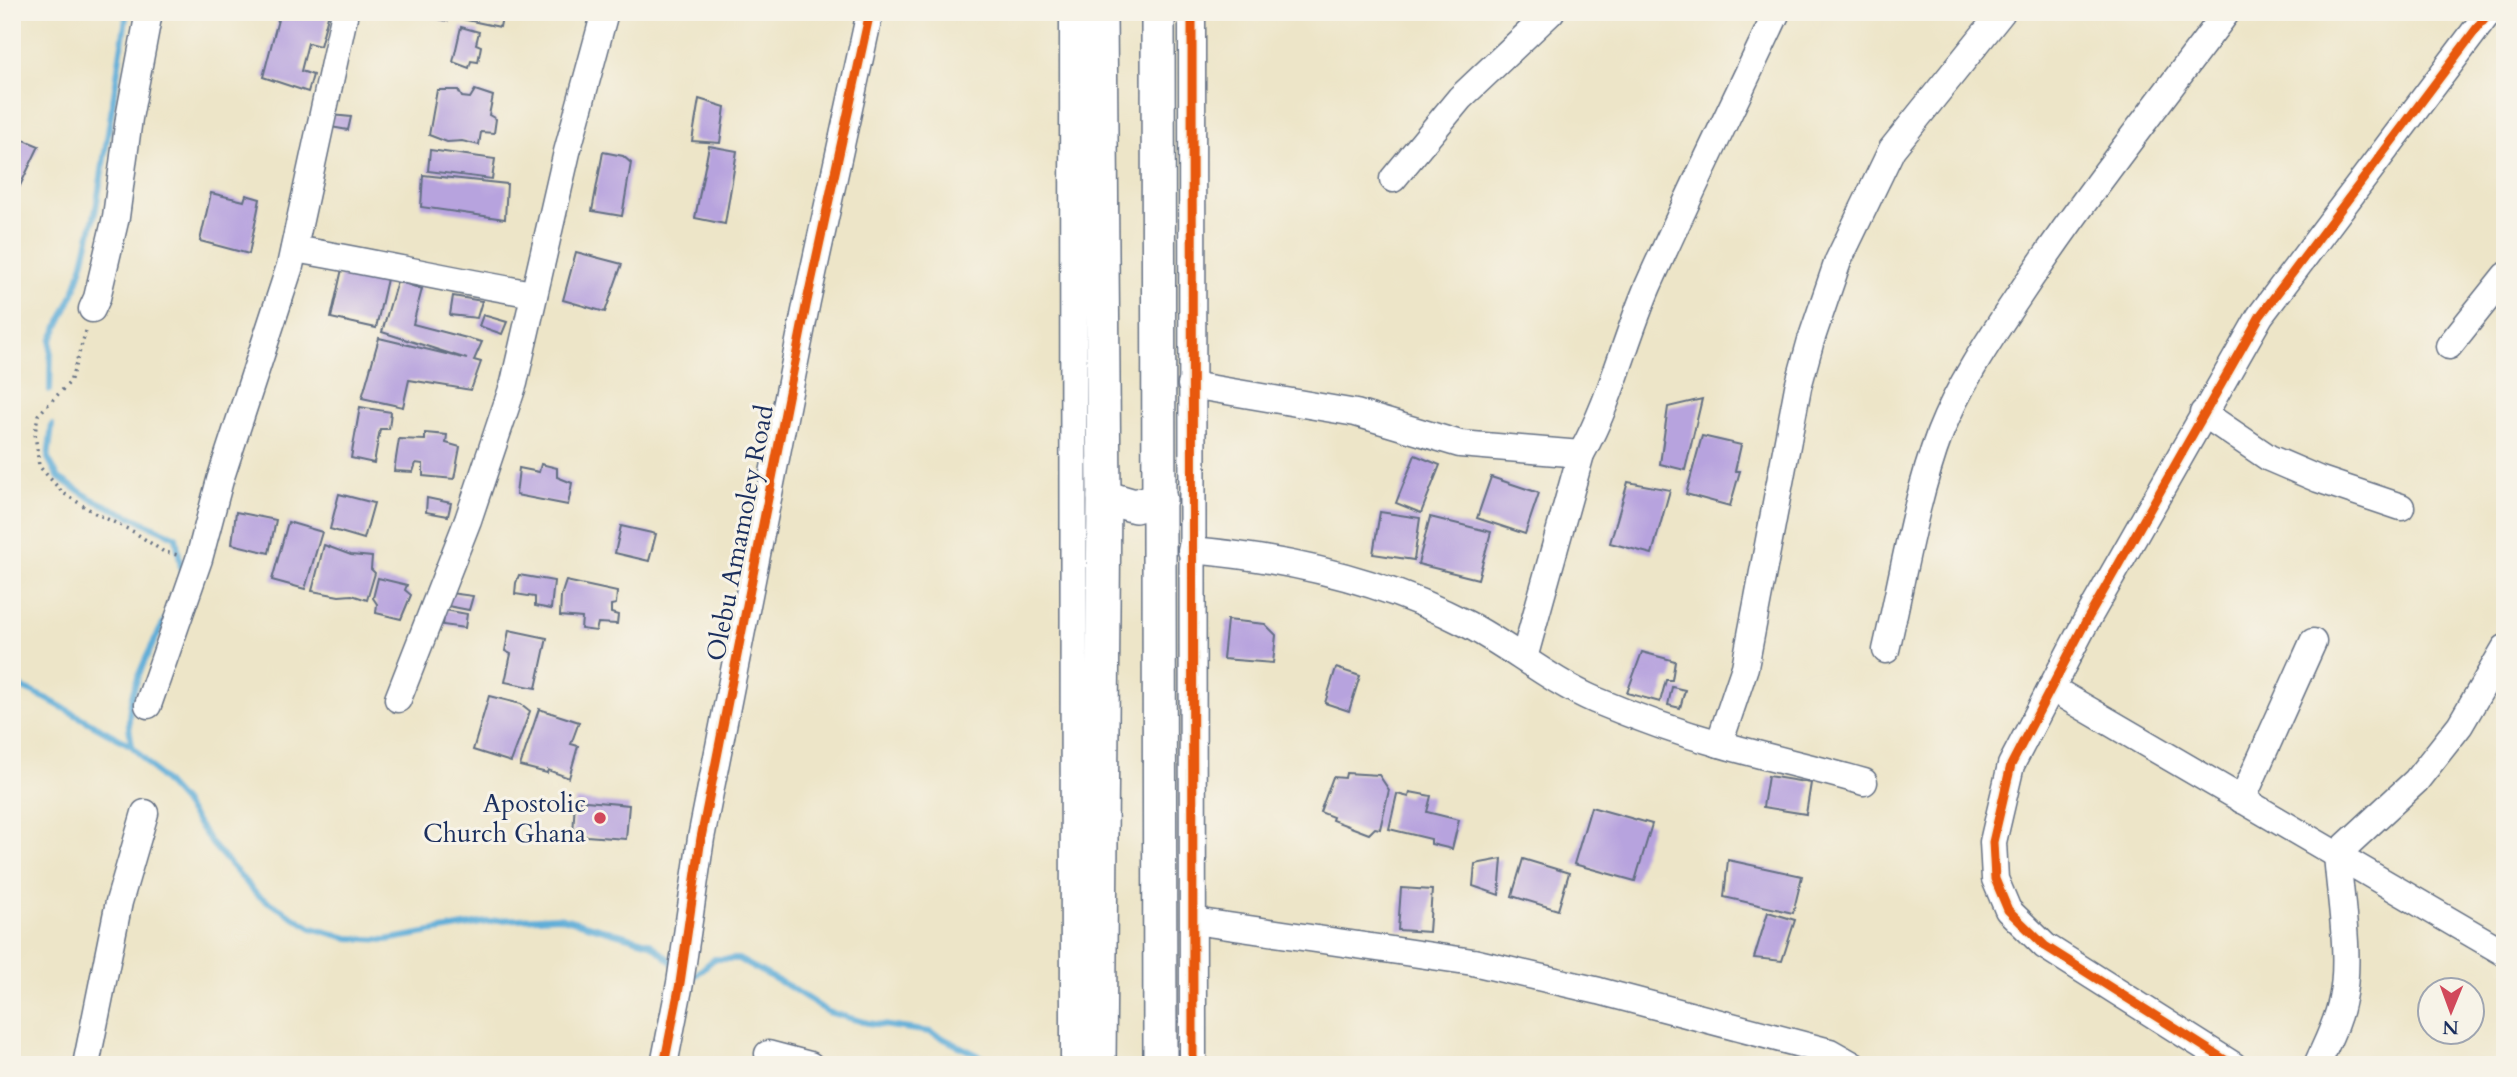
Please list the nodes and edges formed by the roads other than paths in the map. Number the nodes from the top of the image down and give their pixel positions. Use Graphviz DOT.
graph roads {
  1 [pos="149,12"];
  2 [pos="345,12"];
  3 [pos="605,12"];
  4 [pos="870,12"];
  5 [pos="1073,12"];
  6 [pos="1100,12"];
  7 [pos="1158,12"];
  8 [pos="1551,12"];
  9 [pos="1777,12"];
  10 [pos="2002,12"];
  11 [pos="2227,12"];
  12 [pos="2489,12"];
  13 [pos="1199,16"];
  14 [pos="1393,179"];
  15 [pos="293,249"];
  16 [pos="2505,276"];
  17 [pos="534,294"];
  18 [pos="92,309"];
  19 [pos="2449,346"];
  20 [pos="1191,385"];
  21 [pos="2203,413"];
  22 [pos="1581,454"];
  23 [pos="1104,497"];
  24 [pos="1160,499"];
  25 [pos="2401,507"];
  26 [pos="1191,550"];
  27 [pos="2313,642"];
  28 [pos="2505,648"];
  29 [pos="1886,650"];
  30 [pos="1524,658"];
  31 [pos="2051,688"];
  32 [pos="398,699"];
  33 [pos="148,705"];
  34 [pos="1720,744"];
  35 [pos="1864,782"];
  36 [pos="2242,800"];
  37 [pos="145,813"];
  38 [pos="2337,853"];
  39 [pos="1194,921"];
  40 [pos="2505,953"];
  41 [pos="768,1054"];
  42 [pos="1826,1058"];
  43 [pos="86,1065"];
  44 [pos="664,1065"];
  45 [pos="810,1065"];
  46 [pos="1074,1065"];
  47 [pos="1099,1065"];
  48 [pos="1160,1065"];
  49 [pos="1193,1065"];
  50 [pos="1853,1065"];
  51 [pos="2233,1065"];
  52 [pos="2317,1065"];
  1 -- 18 [label="street"];
  2 -- 15 [label="street"];
  3 -- 17 [label="street"];
  4 -- 44 [label="street, Olebu Amamoley Road"];
  5 -- 46 [label="street"];
  6 -- 23 [label="main road"];
  7 -- 24 [label="main road"];
  8 -- 14 [label="street"];
  9 -- 22 [label="street"];
  10 -- 34 [label="street"];
  11 -- 29 [label="street"];
  12 -- 21 [label="street"];
  13 -- 20 [label="street"];
  15 -- 17 [label="street"];
  15 -- 33 [label="street"];
  16 -- 19 [label="street"];
  17 -- 32 [label="street"];
  20 -- 22 [label="street"];
  20 -- 26 [label="street"];
  21 -- 25 [label="street"];
  21 -- 31 [label="street"];
  22 -- 30 [label="street"];
  23 -- 24 [label="main road"];
  23 -- 47 [label="main road"];
  24 -- 48 [label="main road"];
  26 -- 30 [label="street"];
  26 -- 39 [label="street"];
  27 -- 36 [label="street"];
  28 -- 38 [label="street"];
  30 -- 34 [label="street"];
  31 -- 36 [label="street"];
  31 -- 51 [label="street"];
  34 -- 35 [label="street"];
  36 -- 38 [label="street"];
  37 -- 43 [label="street"];
  38 -- 40 [label="street"];
  38 -- 52 [label="street"];
  39 -- 42 [label="street"];
  39 -- 49 [label="street"];
  41 -- 45 [label="street"];
  42 -- 50 [label="street"];
}
